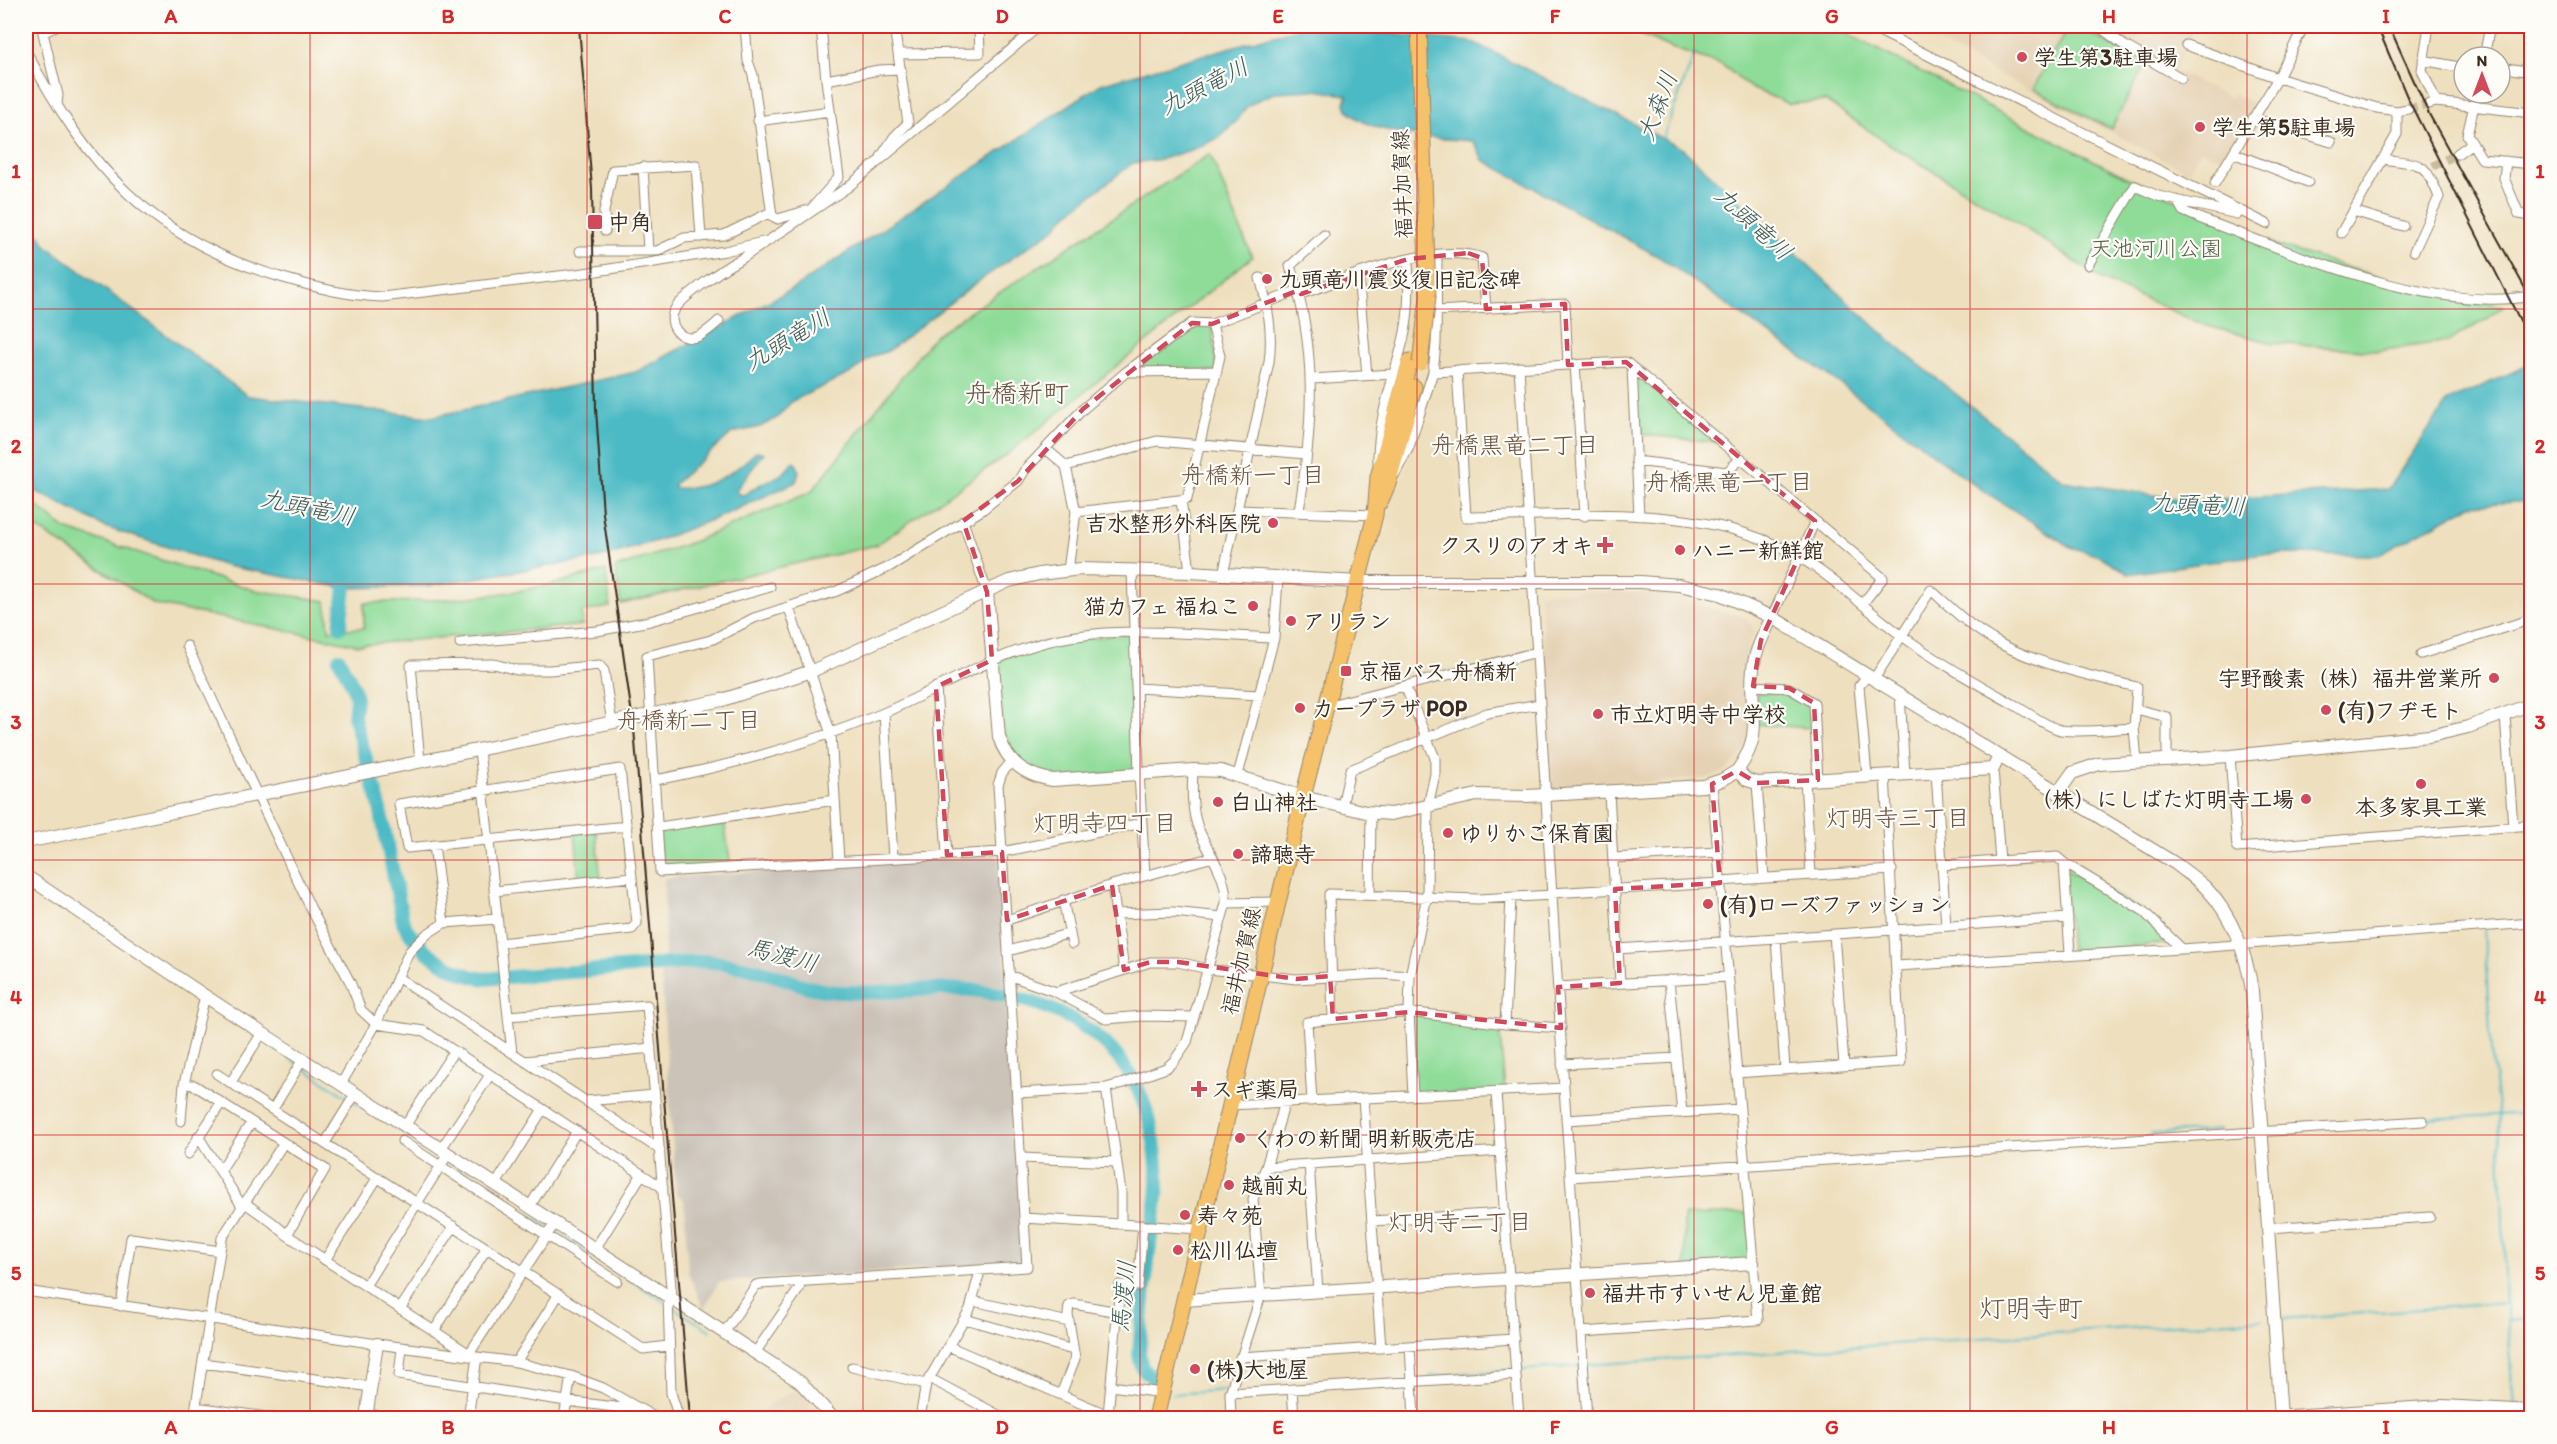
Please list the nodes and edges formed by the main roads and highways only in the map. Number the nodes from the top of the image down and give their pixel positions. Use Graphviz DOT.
graph roads {
  1 [pos="1410,26"];
  2 [pos="1419,26"];
  3 [pos="1421,365"];
  4 [pos="1156,1419"];
  1 -- 3 [label="main road, 福井加賀線"];
  2 -- 3 [label="main road, 福井加賀線, bridge"];
  3 -- 4 [label="main road, 福井加賀線"];
}
